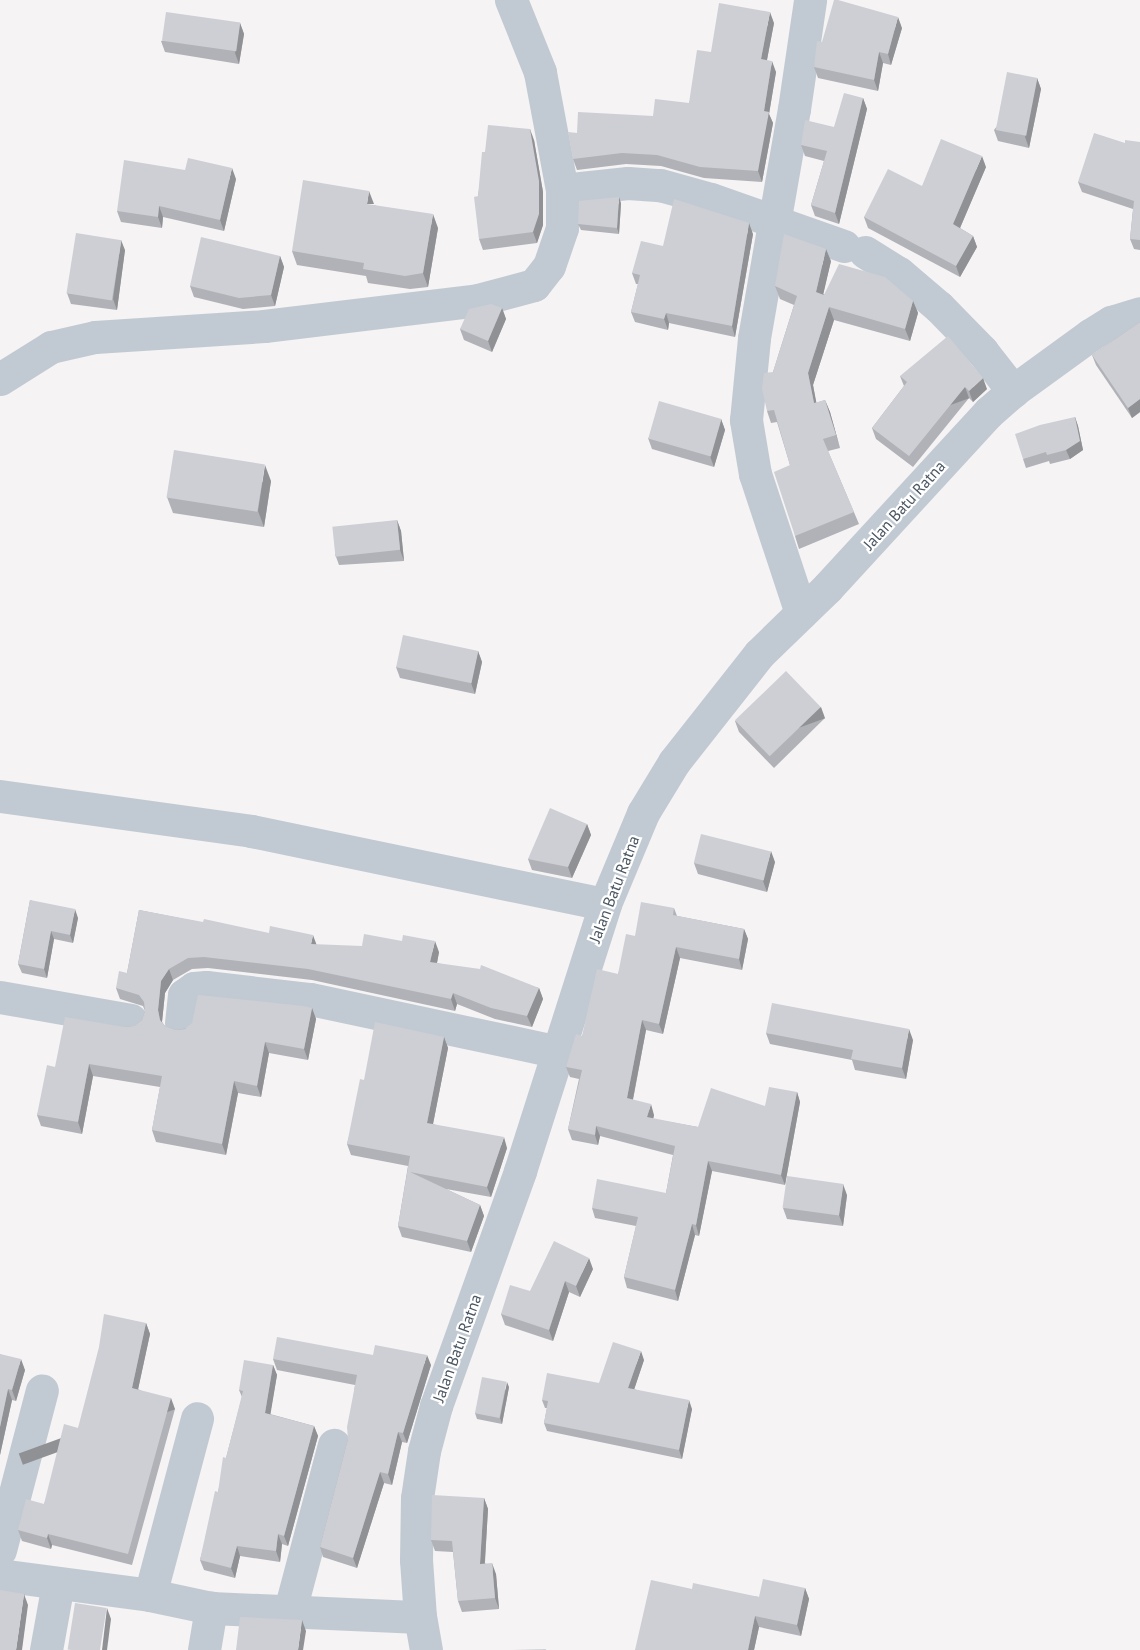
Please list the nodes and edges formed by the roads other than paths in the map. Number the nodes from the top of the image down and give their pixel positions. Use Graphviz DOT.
graph roads {
  1 [pos="511,0"];
  2 [pos="810,0"];
  3 [pos="562,190"];
  4 [pos="775,222"];
  5 [pos="1140,313"];
  6 [pos="0,379"];
  7 [pos="1013,391"];
  8 [pos="801,614"];
  9 [pos="0,796"];
  10 [pos="605,904"];
  11 [pos="0,997"];
  12 [pos="132,1020"];
  13 [pos="180,1023"];
  14 [pos="559,1052"];
  15 [pos="42,1390"];
  16 [pos="197,1418"];
  17 [pos="334,1445"];
  18 [pos="0,1550"];
  19 [pos="0,1575"];
  20 [pos="58,1583"];
  21 [pos="150,1595"];
  22 [pos="211,1608"];
  23 [pos="290,1610"];
  24 [pos="420,1617"];
  25 [pos="46,1650"];
  26 [pos="204,1650"];
  27 [pos="426,1650"];
  1 -- 3 [label="street"];
  2 -- 4 [label="street"];
  3 -- 4 [label="street"];
  3 -- 6 [label="street"];
  4 -- 7 [label="street"];
  4 -- 8 [label="street"];
  5 -- 7 [label="street, Jalan Batu Ratna"];
  7 -- 8 [label="street, Jalan Batu Ratna"];
  8 -- 10 [label="street, Jalan Batu Ratna"];
  9 -- 10 [label="street"];
  10 -- 14 [label="street, Jalan Batu Ratna"];
  11 -- 12 [label="street"];
  13 -- 14 [label="street"];
  14 -- 24 [label="street, Jalan Batu Ratna"];
  15 -- 18 [label="street"];
  16 -- 21 [label="street"];
  17 -- 23 [label="street"];
  19 -- 20 [label="street"];
  20 -- 21 [label="street"];
  20 -- 25 [label="street"];
  21 -- 22 [label="street"];
  22 -- 23 [label="street"];
  22 -- 26 [label="street"];
  23 -- 24 [label="street"];
  24 -- 27 [label="street, Jalan Batu Ratna"];
}
